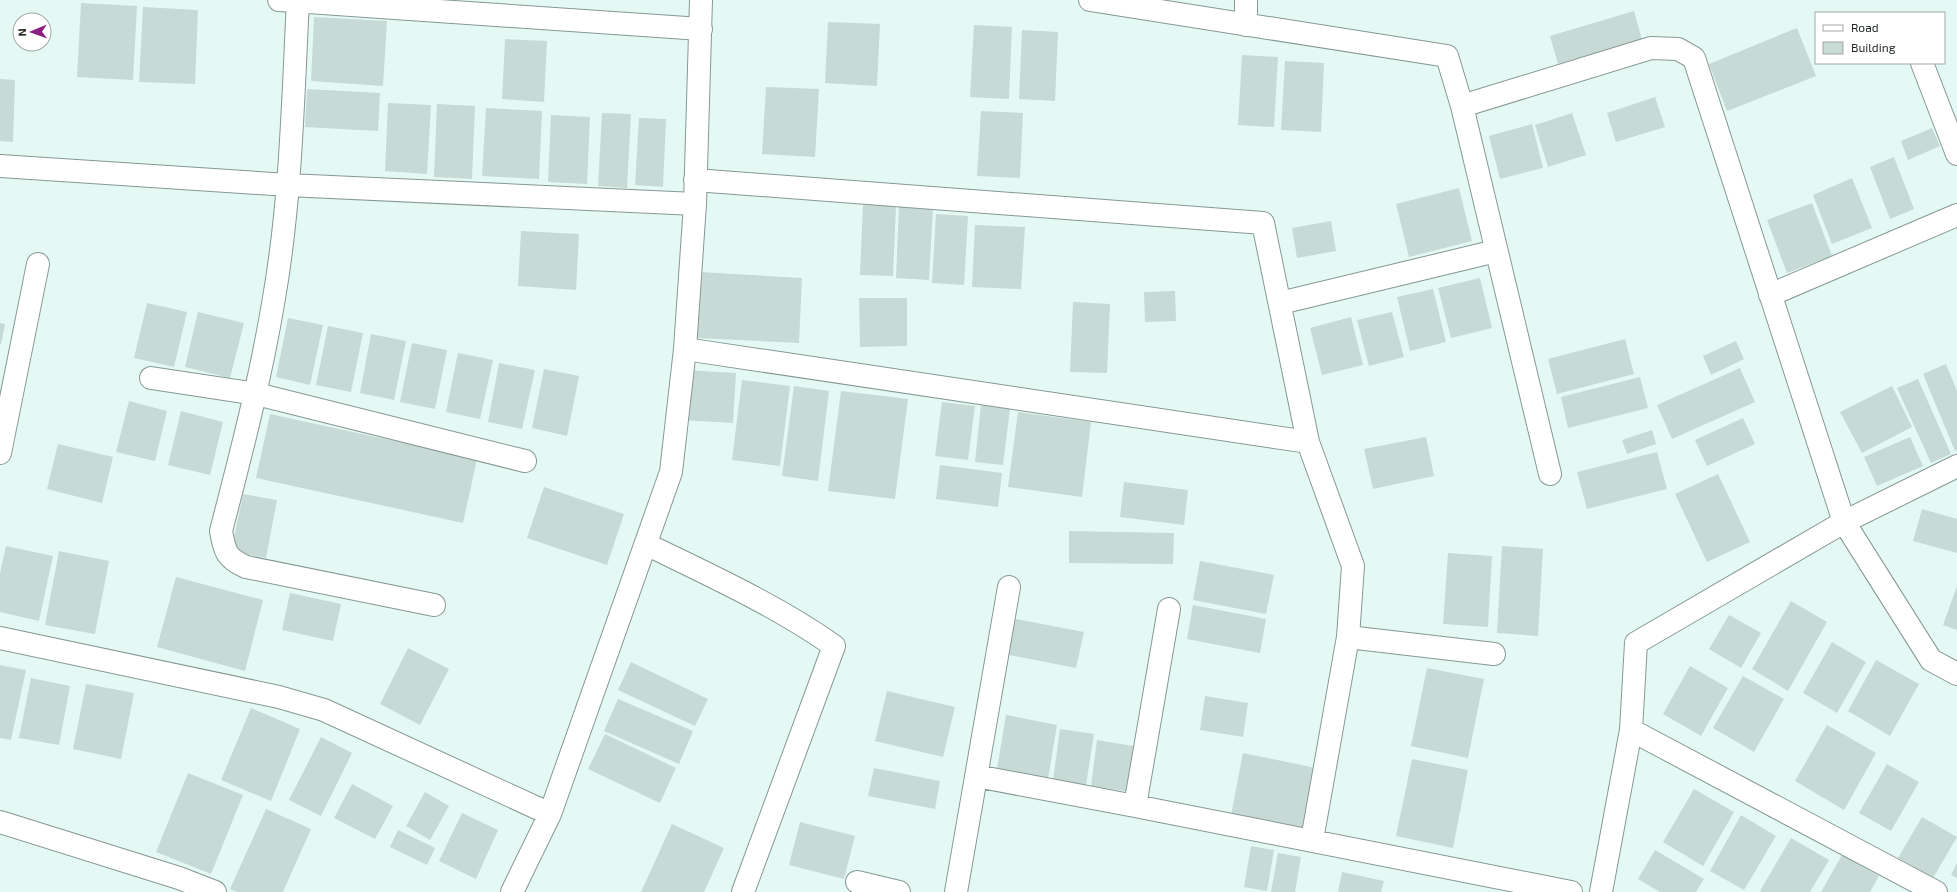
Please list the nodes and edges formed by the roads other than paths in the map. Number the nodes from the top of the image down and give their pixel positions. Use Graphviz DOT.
graph roads {
  1 [pos="701,0"];
  2 [pos="1090,0"];
  3 [pos="1246,0"];
  4 [pos="292,1"];
  5 [pos="1246,25"];
  6 [pos="701,29"];
  7 [pos="1922,64"];
  8 [pos="1462,106"];
  9 [pos="1957,154"];
  10 [pos="0,166"];
  11 [pos="695,180"];
  12 [pos="288,185"];
  13 [pos="695,204"];
  14 [pos="1957,215"];
  15 [pos="1496,251"];
  16 [pos="38,264"];
  17 [pos="1770,295"];
  18 [pos="1280,303"];
  19 [pos="685,349"];
  20 [pos="152,378"];
  21 [pos="256,394"];
  22 [pos="1308,442"];
  23 [pos="0,453"];
  24 [pos="524,461"];
  25 [pos="1957,466"];
  26 [pos="1550,474"];
  27 [pos="1844,522"];
  28 [pos="646,544"];
  29 [pos="1009,587"];
  30 [pos="434,605"];
  31 [pos="1169,609"];
  32 [pos="1348,637"];
  33 [pos="0,638"];
  34 [pos="1494,654"];
  35 [pos="1957,674"];
  36 [pos="1631,730"];
  37 [pos="976,776"];
  38 [pos="1135,806"];
  39 [pos="550,814"];
  40 [pos="0,822"];
  41 [pos="1312,840"];
  42 [pos="857,882"];
  43 [pos="215,892"];
  44 [pos="512,892"];
  45 [pos="743,892"];
  46 [pos="899,892"];
  47 [pos="956,892"];
  48 [pos="1571,892"];
  49 [pos="1600,892"];
  50 [pos="1936,892"];
  1 -- 6 [label="street"];
  2 -- 5 [label="street"];
  3 -- 5 [label="street"];
  4 -- 6 [label="street"];
  4 -- 12 [label="street"];
  5 -- 8 [label="street"];
  6 -- 11 [label="street"];
  7 -- 9 [label="street"];
  8 -- 15 [label="street"];
  8 -- 17 [label="street"];
  10 -- 12 [label="street"];
  11 -- 13 [label="street"];
  11 -- 18 [label="street"];
  12 -- 13 [label="street"];
  12 -- 21 [label="street"];
  13 -- 19 [label="street"];
  14 -- 17 [label="street"];
  15 -- 18 [label="street"];
  15 -- 26 [label="street"];
  16 -- 23 [label="street"];
  17 -- 27 [label="street"];
  18 -- 22 [label="street"];
  19 -- 22 [label="street"];
  19 -- 28 [label="street"];
  20 -- 21 [label="street"];
  21 -- 24 [label="street"];
  21 -- 30 [label="street"];
  22 -- 32 [label="street"];
  25 -- 27 [label="street"];
  27 -- 35 [label="street"];
  27 -- 36 [label="street"];
  28 -- 39 [label="street"];
  28 -- 45 [label="street"];
  29 -- 37 [label="street"];
  31 -- 38 [label="street"];
  32 -- 34 [label="street"];
  32 -- 41 [label="street"];
  33 -- 39 [label="street"];
  36 -- 49 [label="street"];
  36 -- 50 [label="street"];
  37 -- 38 [label="street"];
  37 -- 47 [label="street"];
  38 -- 41 [label="street"];
  39 -- 44 [label="street"];
  40 -- 43 [label="street"];
  41 -- 48 [label="street"];
  42 -- 46 [label="street"];
}
